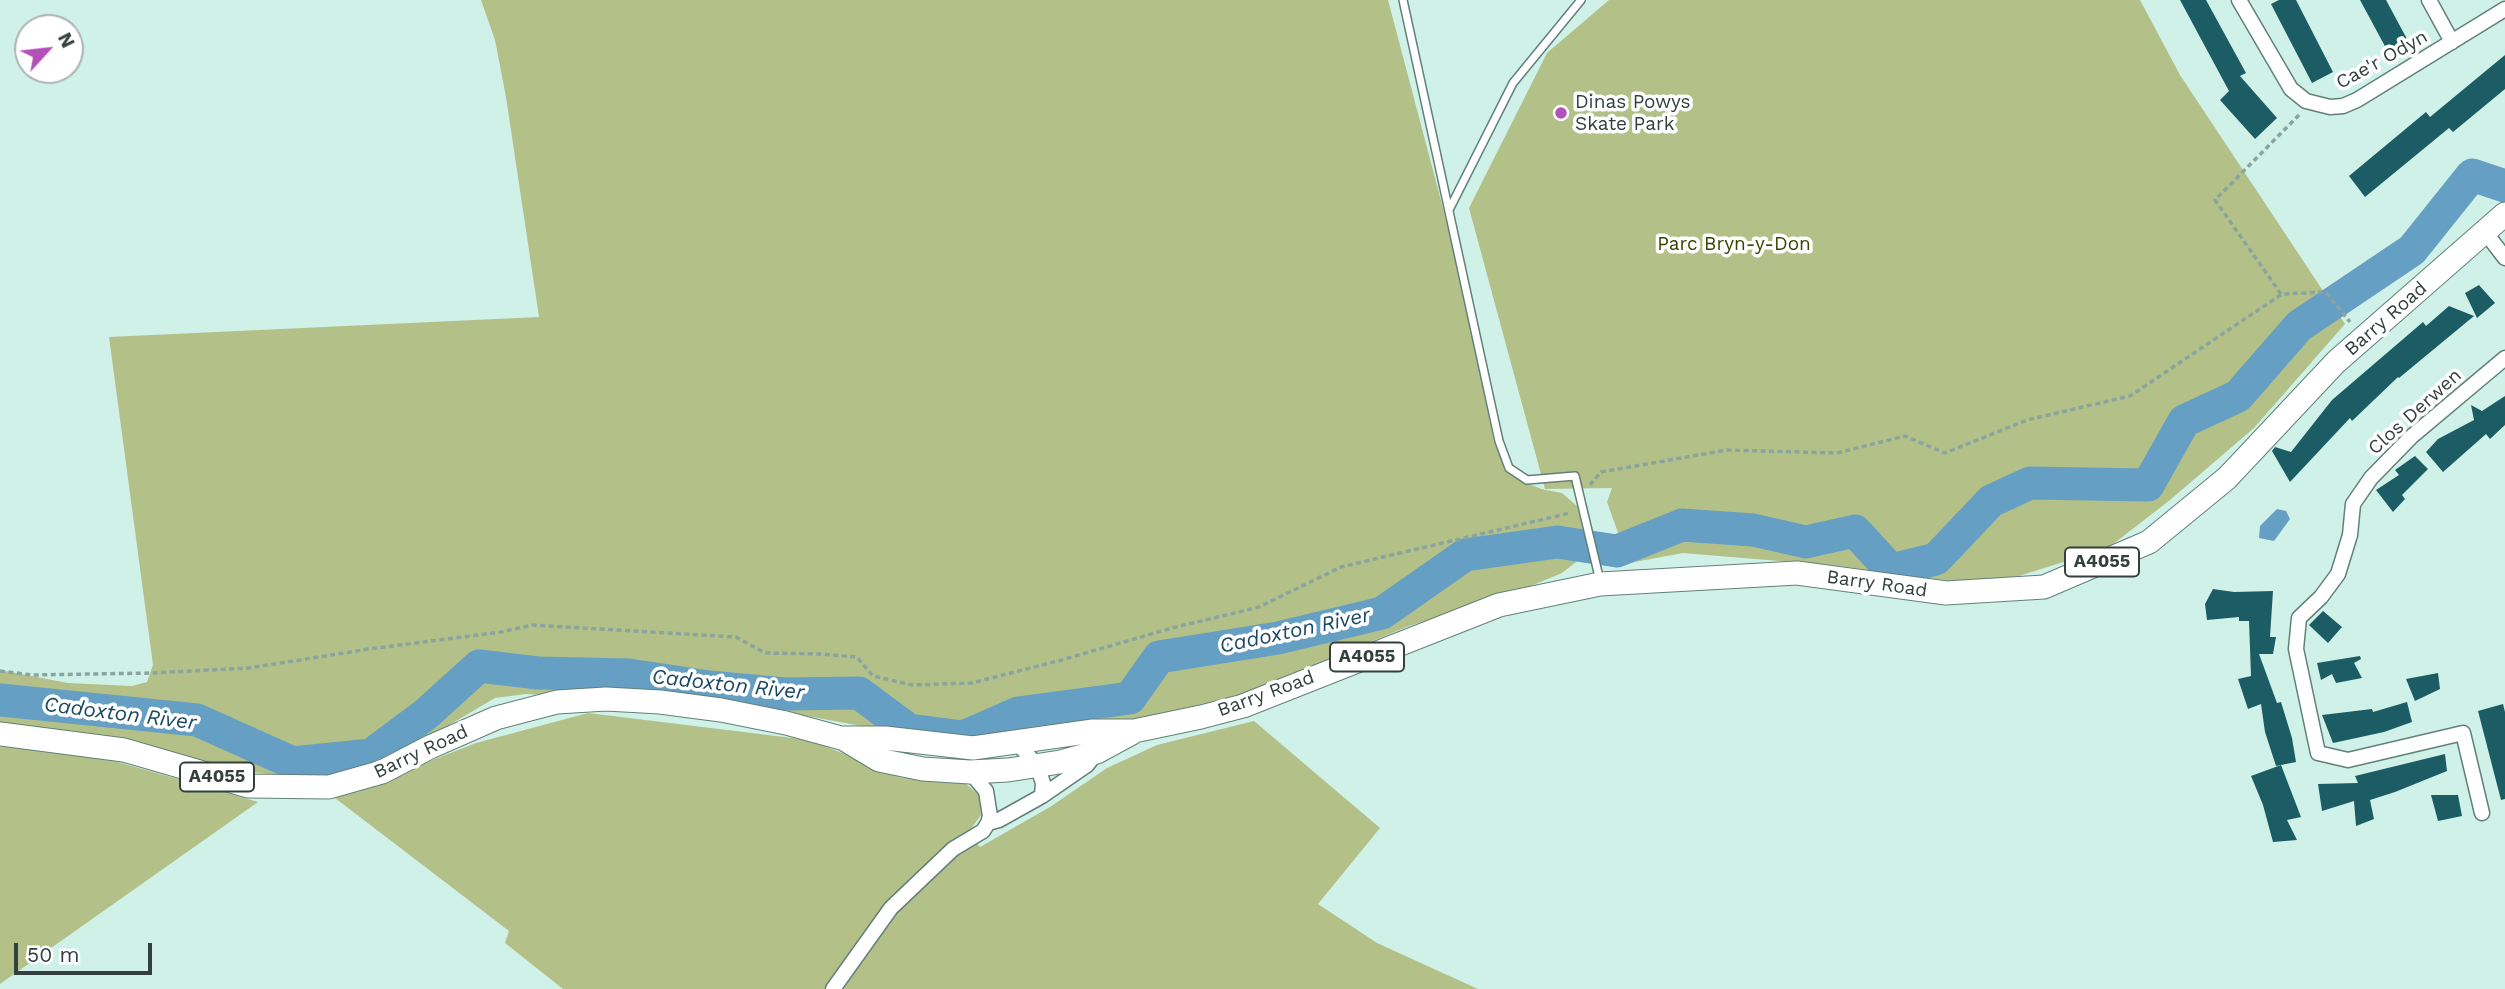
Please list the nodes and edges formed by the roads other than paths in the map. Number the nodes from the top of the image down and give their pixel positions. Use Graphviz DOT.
graph roads {
  1 [pos="1403,0"];
  2 [pos="1581,0"];
  3 [pos="2239,0"];
  4 [pos="2429,0"];
  5 [pos="2505,9"];
  6 [pos="2452,42"];
  7 [pos="1449,211"];
  8 [pos="2505,214"];
  9 [pos="2485,232"];
  10 [pos="2505,258"];
  11 [pos="2505,358"];
  12 [pos="1600,583"];
  13 [pos="1134,732"];
  14 [pos="0,734"];
  15 [pos="841,738"];
  16 [pos="1017,743"];
  17 [pos="1097,752"];
  18 [pos="1037,765"];
  19 [pos="970,772"];
  20 [pos="1042,796"];
  21 [pos="2482,813"];
  22 [pos="988,823"];
  23 [pos="833,989"];
  1 -- 7 [label="lane"];
  2 -- 7 [label="lane"];
  3 -- 6 [label="street, Cae'r Odyn"];
  4 -- 6 [label="street"];
  5 -- 6 [label="street, Cae'r Odyn"];
  7 -- 12 [label="lane"];
  8 -- 9 [label="main road, Barry Road / A4055"];
  9 -- 10 [label="street"];
  9 -- 12 [label="main road, Barry Road / A4055"];
  11 -- 21 [label="street, Clos Derwen"];
  12 -- 13 [label="main road, Barry Road / A4055"];
  13 -- 16 [label="main road, Barry Road / A4055"];
  13 -- 17 [label="main road, Barry Road / A4055"];
  14 -- 15 [label="main road, Barry Road / A4055"];
  15 -- 16 [label="main road, Barry Road / A4055"];
  15 -- 19 [label="main road, Barry Road / A4055"];
  16 -- 18 [label="street"];
  17 -- 18 [label="main road, Barry Road / A4055"];
  17 -- 20 [label="street"];
  18 -- 19 [label="main road, Barry Road / A4055"];
  18 -- 20 [label="street"];
  19 -- 22 [label="street"];
  20 -- 22 [label="street"];
  22 -- 23 [label="street"];
}
